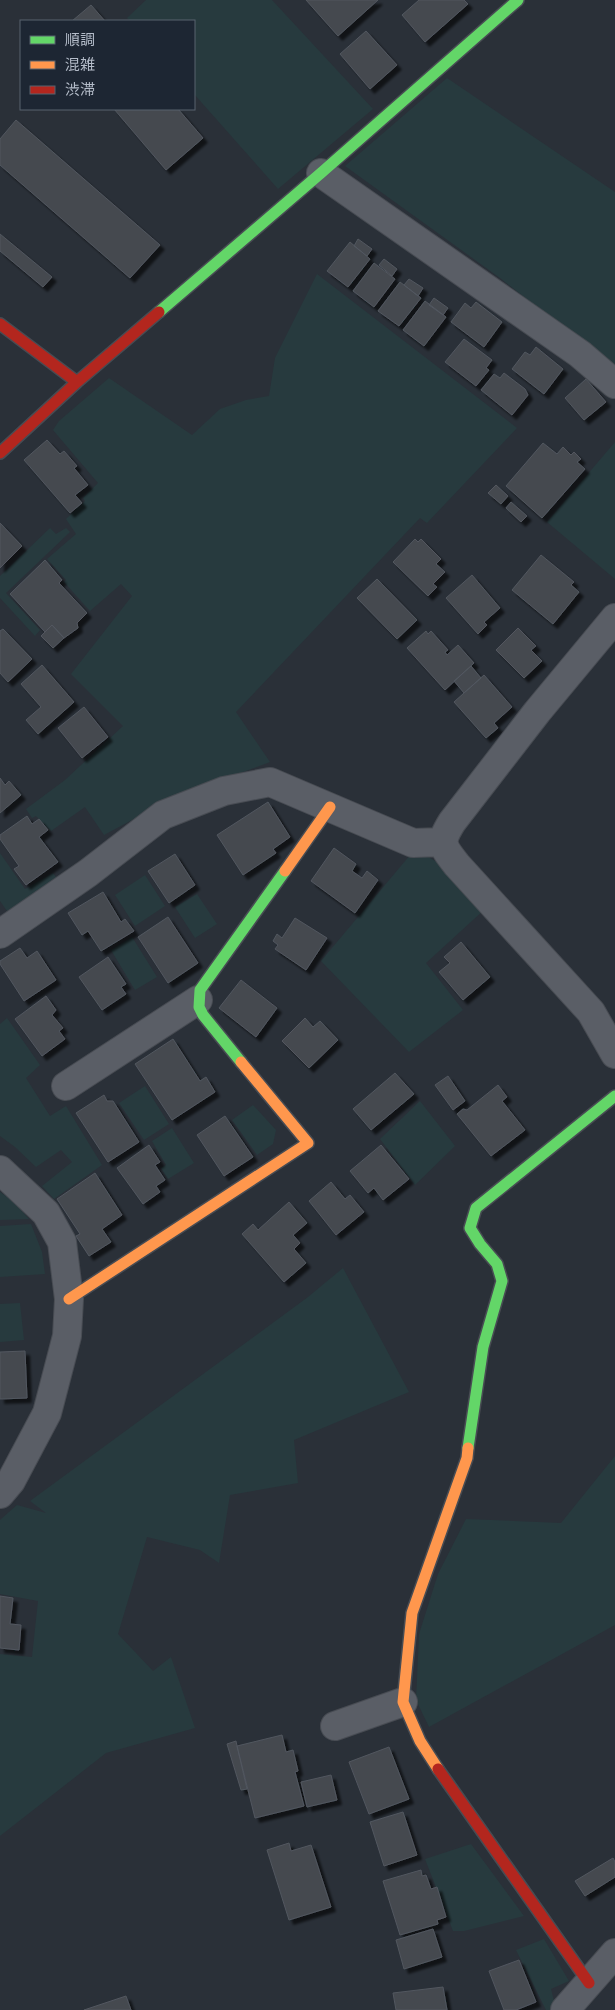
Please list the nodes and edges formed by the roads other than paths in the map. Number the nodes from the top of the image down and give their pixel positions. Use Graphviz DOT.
graph roads {
  1 [pos="518,0"];
  2 [pos="321,173"];
  3 [pos="0,324"];
  4 [pos="77,382"];
  5 [pos="615,384"];
  6 [pos="0,453"];
  7 [pos="615,618"];
  8 [pos="330,807"];
  9 [pos="443,842"];
  10 [pos="0,934"];
  11 [pos="198,1000"];
  12 [pos="615,1054"];
  13 [pos="66,1086"];
  14 [pos="615,1096"];
  15 [pos="0,1170"];
  16 [pos="69,1299"];
  17 [pos="0,1494"];
  18 [pos="403,1702"];
  19 [pos="335,1726"];
  20 [pos="615,1953"];
  21 [pos="589,1983"];
  22 [pos="565,2010"];
  1 -- 2 [label="street"];
  2 -- 4 [label="street"];
  2 -- 5 [label="street"];
  3 -- 4 [label="street"];
  4 -- 6 [label="street"];
  7 -- 9 [label="street"];
  8 -- 9 [label="street"];
  8 -- 10 [label="street"];
  8 -- 11 [label="street"];
  9 -- 12 [label="street"];
  11 -- 13 [label="street"];
  11 -- 16 [label="street"];
  14 -- 18 [label="street"];
  15 -- 16 [label="street"];
  16 -- 17 [label="street"];
  18 -- 19 [label="street"];
  18 -- 21 [label="street"];
  20 -- 21 [label="street"];
  21 -- 22 [label="street"];
}
